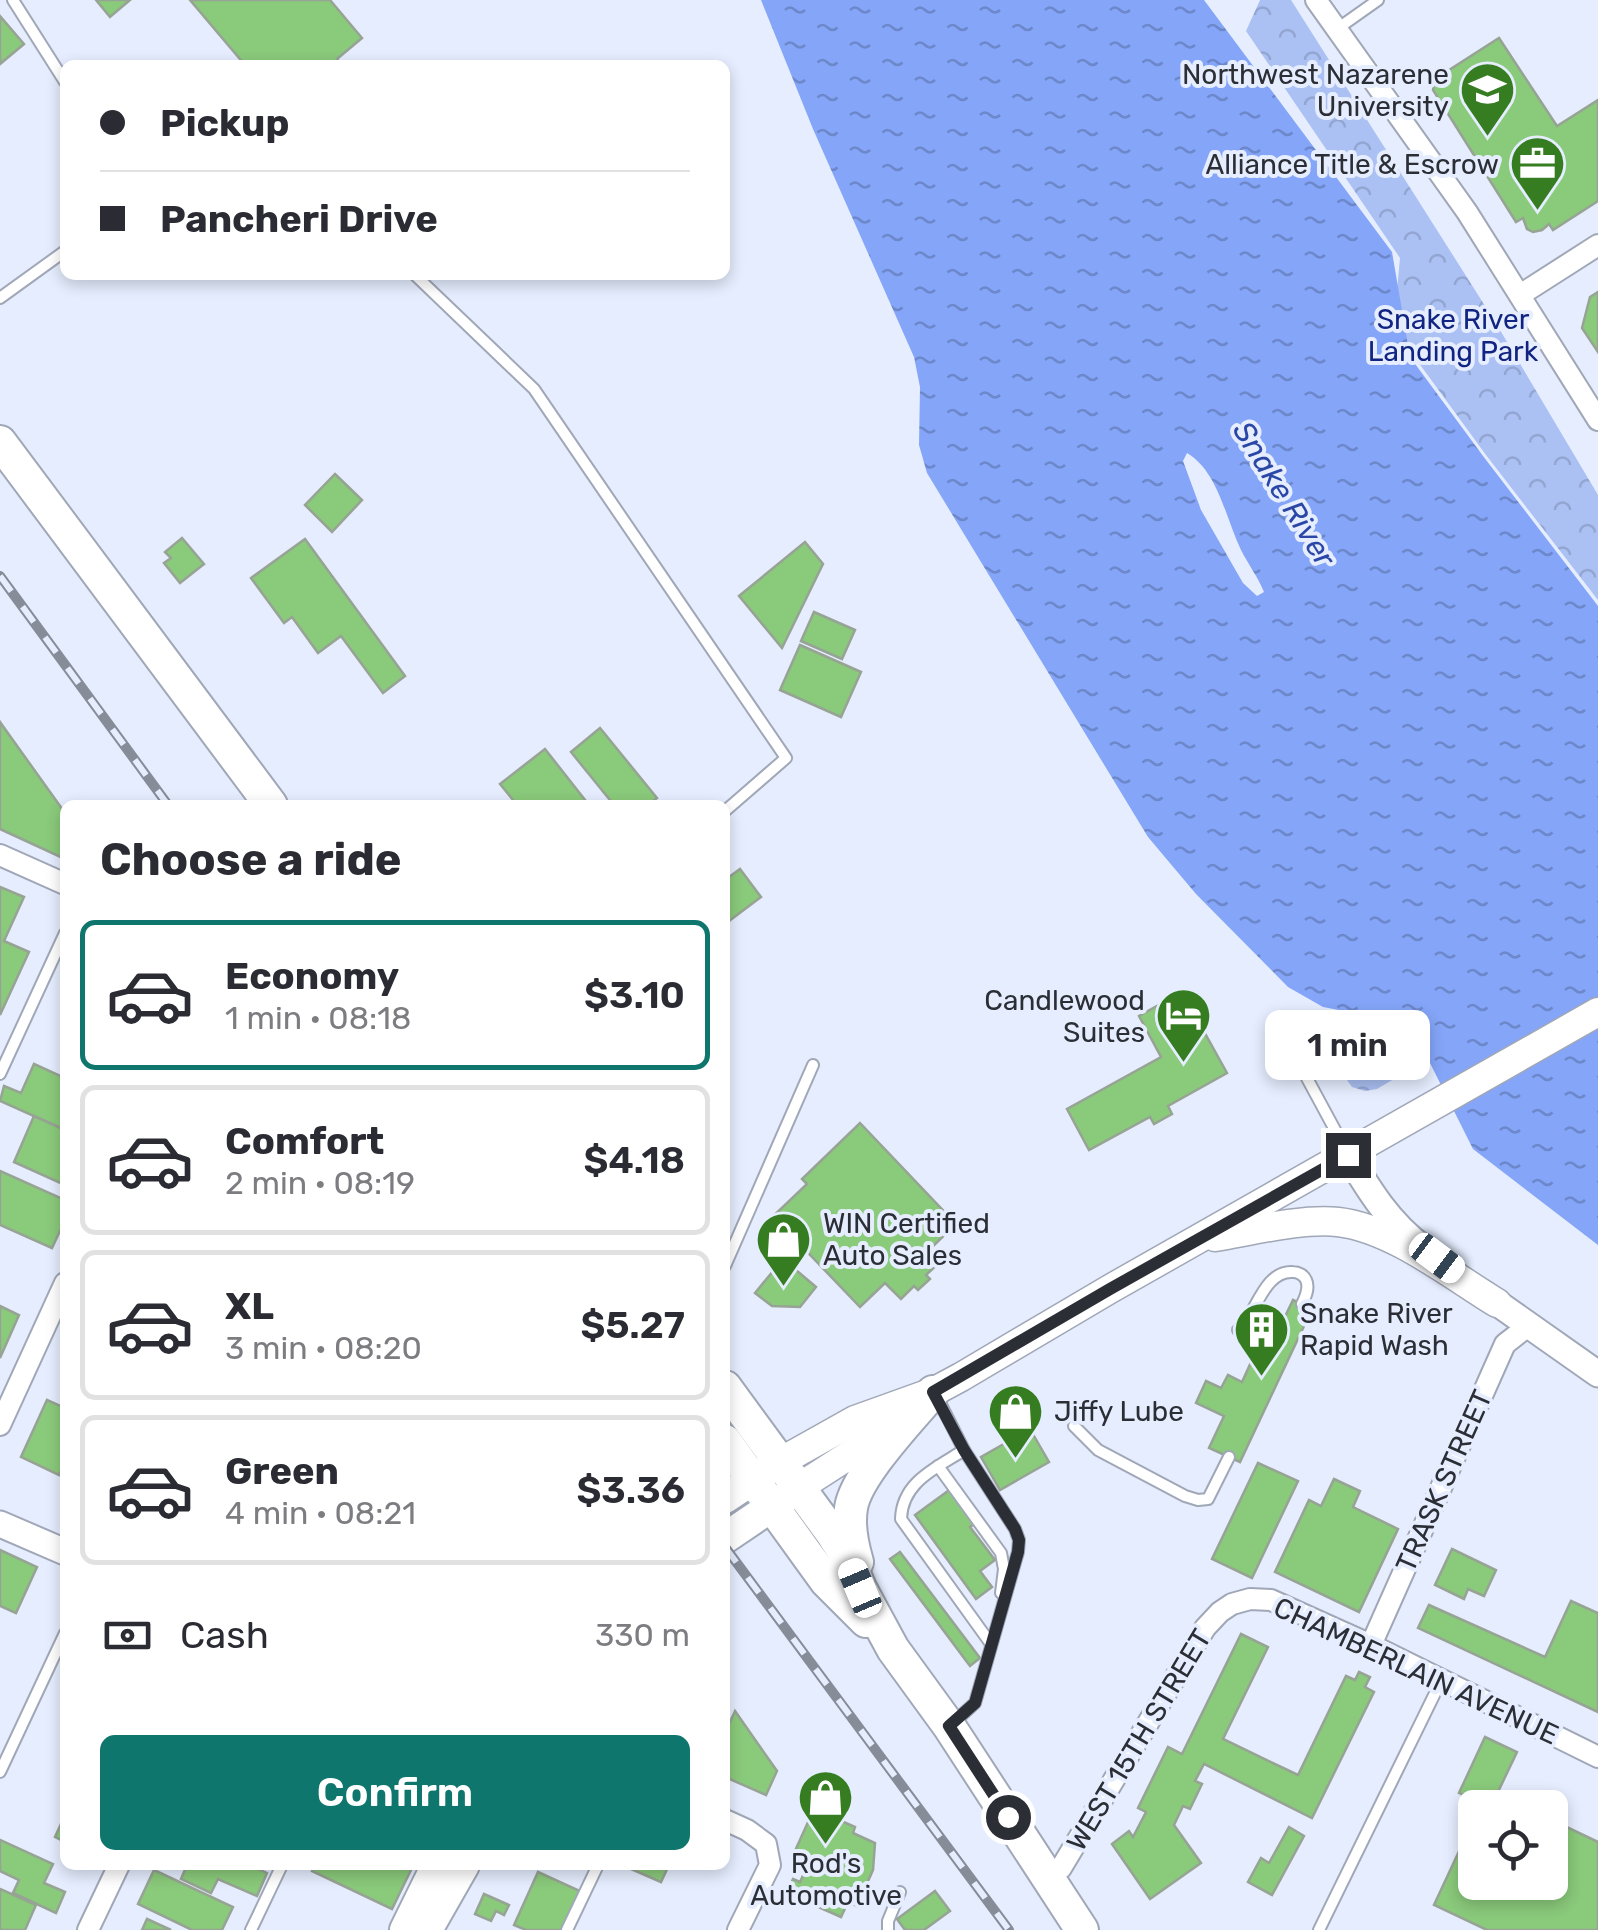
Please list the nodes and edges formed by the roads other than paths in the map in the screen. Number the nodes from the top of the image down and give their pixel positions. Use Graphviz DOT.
graph roads {
  1 [pos="13,0"];
  2 [pos="1316,0"];
  3 [pos="1378,0"];
  4 [pos="1337,29"];
  5 [pos="60,74"];
  6 [pos="1598,245"];
  7 [pos="60,255"];
  8 [pos="420,280"];
  9 [pos="1520,295"];
  10 [pos="0,298"];
  11 [pos="1598,420"];
  12 [pos="0,442"];
  13 [pos="266,800"];
  14 [pos="730,808"];
  15 [pos="0,854"];
  16 [pos="60,882"];
  17 [pos="60,943"];
  18 [pos="1598,1012"];
  19 [pos="812,1066"];
  20 [pos="1302,1067"];
  21 [pos="0,1074"];
  22 [pos="1348,1155"];
  23 [pos="1198,1239"];
  24 [pos="730,1255"];
  25 [pos="60,1294"];
  26 [pos="1497,1303"];
  27 [pos="1302,1304"];
  28 [pos="1528,1326"];
  29 [pos="1238,1330"];
  30 [pos="1598,1374"];
  31 [pos="933,1392"];
  32 [pos="730,1394"];
  33 [pos="0,1425"];
  34 [pos="1074,1426"];
  35 [pos="964,1450"];
  36 [pos="730,1452"];
  37 [pos="1229,1457"];
  38 [pos="938,1466"];
  39 [pos="789,1475"];
  40 [pos="749,1495"];
  41 [pos="0,1524"];
  42 [pos="730,1529"];
  43 [pos="60,1550"];
  44 [pos="1232,1604"];
  45 [pos="1000,1614"];
  46 [pos="60,1644"];
  47 [pos="991,1644"];
  48 [pos="1370,1645"];
  49 [pos="894,1650"];
  50 [pos="1442,1680"];
  51 [pos="949,1726"];
  52 [pos="1598,1757"];
  53 [pos="0,1772"];
  54 [pos="730,1822"];
  55 [pos="118,1870"];
  56 [pos="280,1870"];
  57 [pos="452,1870"];
  58 [pos="453,1870"];
  59 [pos="596,1870"];
  60 [pos="1047,1878"];
  61 [pos="900,1892"];
  62 [pos="88,1930"];
  63 [pos="251,1930"];
  64 [pos="405,1930"];
  65 [pos="427,1930"];
  66 [pos="566,1930"];
  67 [pos="738,1930"];
  68 [pos="888,1930"];
  69 [pos="1082,1930"];
  70 [pos="1318,1930"];
  1 -- 5 [label="lane"];
  2 -- 4 [label="street"];
  3 -- 4 [label="lane"];
  4 -- 9 [label="street"];
  6 -- 9 [label="street"];
  7 -- 10 [label="lane"];
  8 -- 14 [label="lane"];
  9 -- 11 [label="street"];
  12 -- 13 [label="highway"];
  15 -- 16 [label="street"];
  17 -- 21 [label="lane"];
  18 -- 22 [label="main road"];
  19 -- 24 [label="lane"];
  20 -- 22 [label="lane"];
  22 -- 23 [label="main road"];
  22 -- 26 [label="street"];
  23 -- 26 [label="main road"];
  23 -- 31 [label="main road"];
  25 -- 33 [label="street"];
  26 -- 28 [label="street"];
  27 -- 29 [label="lane"];
  28 -- 30 [label="street"];
  28 -- 48 [label="street, TRASK STREET"];
  31 -- 35 [label="lane"];
  31 -- 39 [label="main road"];
  31 -- 49 [label="highway"];
  32 -- 39 [label="highway"];
  34 -- 37 [label="lane"];
  35 -- 38 [label="lane"];
  35 -- 45 [label="lane"];
  36 -- 40 [label="highway"];
  38 -- 45 [label="lane"];
  38 -- 47 [label="lane"];
  39 -- 40 [label="main road"];
  39 -- 49 [label="highway"];
  40 -- 42 [label="main road"];
  40 -- 49 [label="highway"];
  41 -- 43 [label="street"];
  44 -- 48 [label="street, CHAMBERLAIN AVENUE"];
  44 -- 60 [label="street, WEST 15TH STREET"];
  45 -- 47 [label="lane"];
  46 -- 53 [label="lane"];
  47 -- 51 [label="lane"];
  48 -- 50 [label="street, CHAMBERLAIN AVENUE"];
  49 -- 51 [label="highway"];
  50 -- 52 [label="street, CHAMBERLAIN AVENUE"];
  50 -- 70 [label="lane"];
  51 -- 60 [label="highway"];
  54 -- 67 [label="street"];
  55 -- 62 [label="street"];
  56 -- 63 [label="lane"];
  57 -- 64 [label="main road"];
  58 -- 65 [label="main road"];
  59 -- 66 [label="lane"];
  60 -- 69 [label="highway"];
  61 -- 68 [label="lane"];
}
